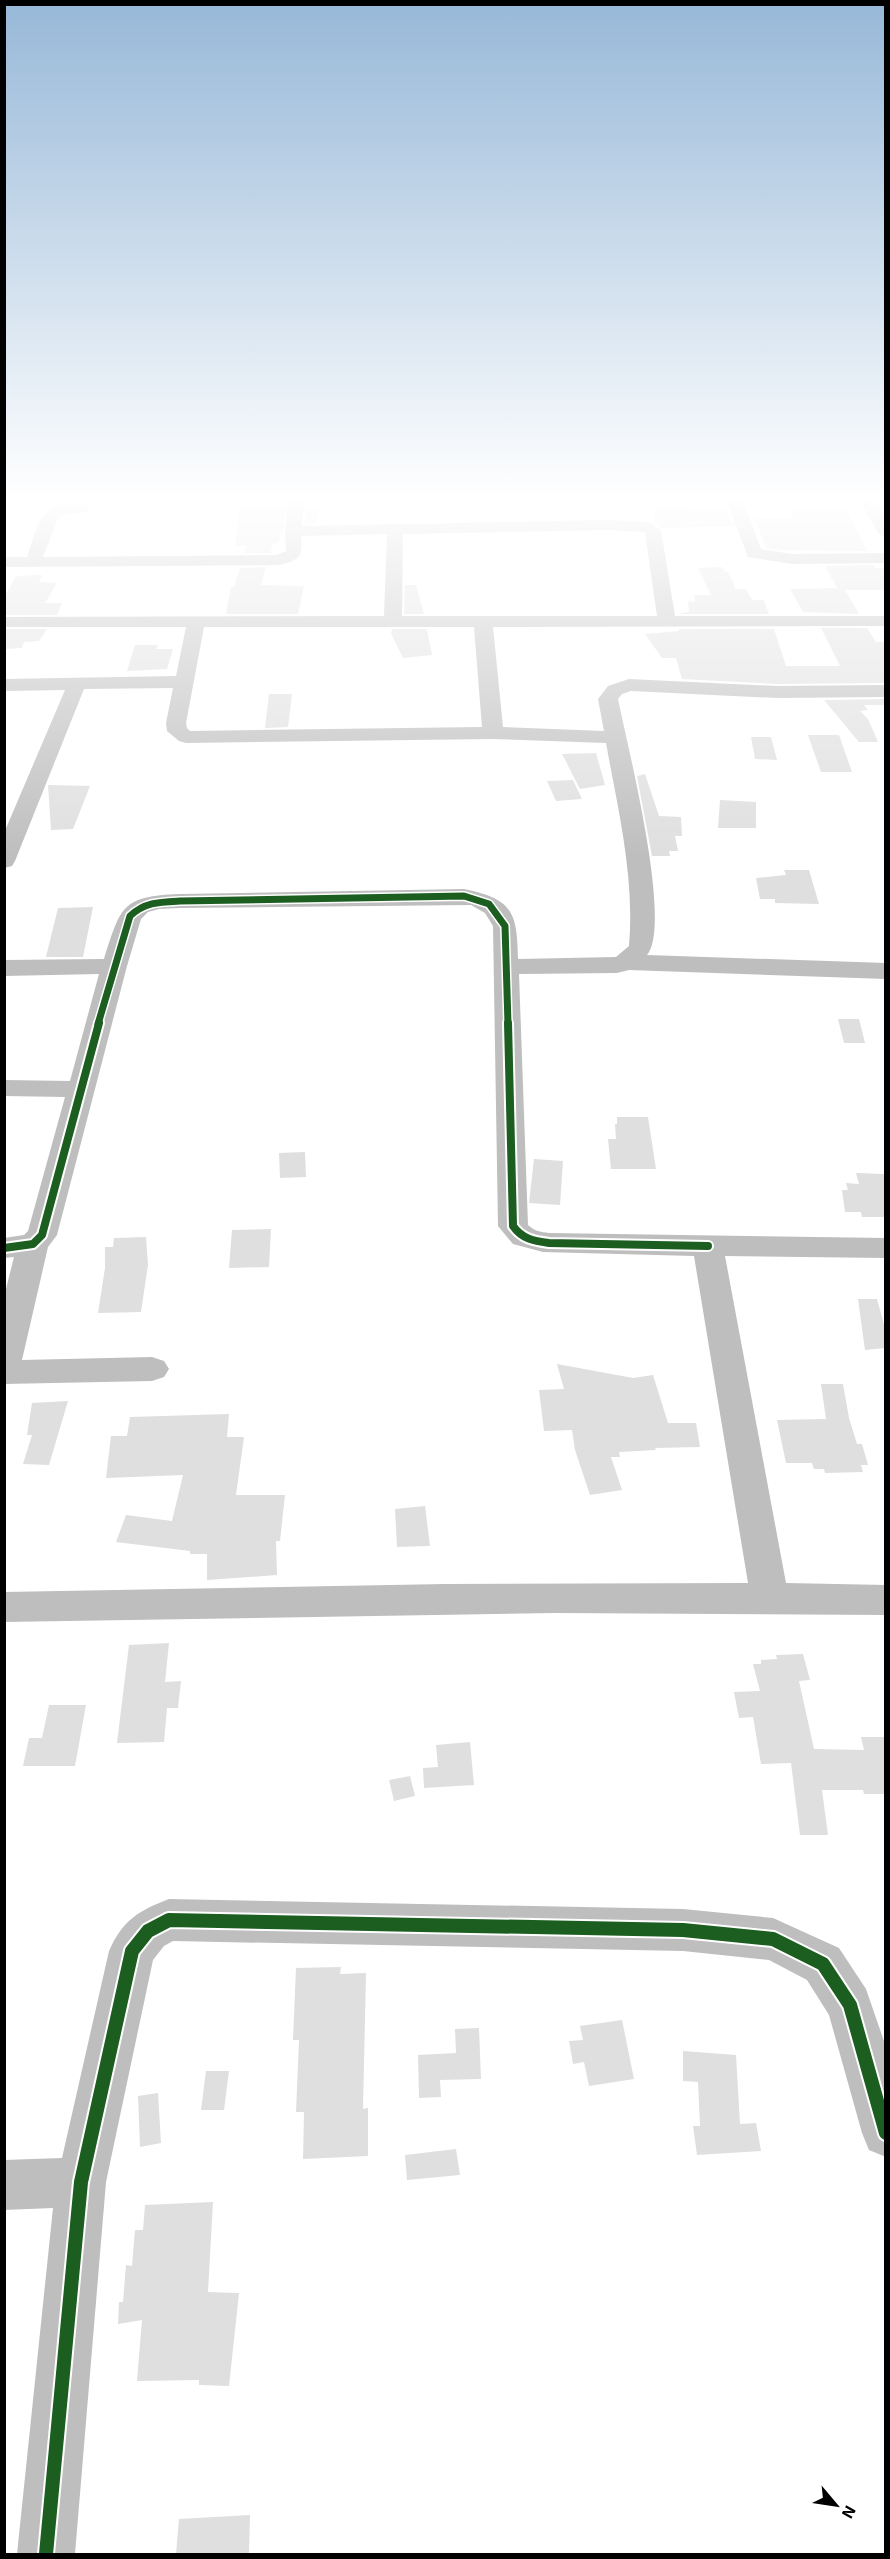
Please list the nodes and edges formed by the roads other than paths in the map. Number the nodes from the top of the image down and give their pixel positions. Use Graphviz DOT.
graph roads {
  1 [pos="393,621"];
  2 [pos="483,621"];
  3 [pos="667,621"];
  4 [pos="885,621"];
  5 [pos="4,622"];
  6 [pos="196,622"];
  7 [pos="184,682"];
  8 [pos="77,684"];
  9 [pos="4,685"];
  10 [pos="885,691"];
  11 [pos="493,734"];
  12 [pos="613,737"];
  13 [pos="4,861"];
  14 [pos="628,962"];
  15 [pos="114,966"];
  16 [pos="4,968"];
  17 [pos="506,968"];
  18 [pos="885,970"];
  19 [pos="4,1088"];
  20 [pos="82,1089"];
  21 [pos="19,1246"];
  22 [pos="708,1246"];
  23 [pos="885,1248"];
  24 [pos="4,1366"];
  25 [pos="152,1368"];
  26 [pos="4,1372"];
  27 [pos="770,1598"];
  28 [pos="885,1600"];
  29 [pos="4,1607"];
  30 [pos="885,2133"];
  31 [pos="81,2182"];
  32 [pos="4,2185"];
  33 [pos="46,2554"];
  1 -- 2 [label="street"];
  1 -- 6 [label="street"];
  2 -- 3 [label="street"];
  2 -- 11 [label="street"];
  3 -- 4 [label="street"];
  5 -- 6 [label="street"];
  6 -- 7 [label="street"];
  7 -- 8 [label="street"];
  7 -- 11 [label="street"];
  8 -- 9 [label="street"];
  8 -- 13 [label="street"];
  10 -- 12 [label="street"];
  11 -- 12 [label="street"];
  12 -- 14 [label="street"];
  14 -- 17 [label="street"];
  14 -- 18 [label="street"];
  15 -- 16 [label="street"];
  15 -- 17 [label="street"];
  15 -- 20 [label="street"];
  17 -- 22 [label="street"];
  19 -- 20 [label="street"];
  20 -- 21 [label="street"];
  21 -- 24 [label="street"];
  22 -- 23 [label="street"];
  22 -- 27 [label="street"];
  25 -- 26 [label="street"];
  27 -- 28 [label="street"];
  27 -- 29 [label="street"];
  30 -- 31 [label="street"];
  31 -- 32 [label="street"];
  31 -- 33 [label="street"];
}
